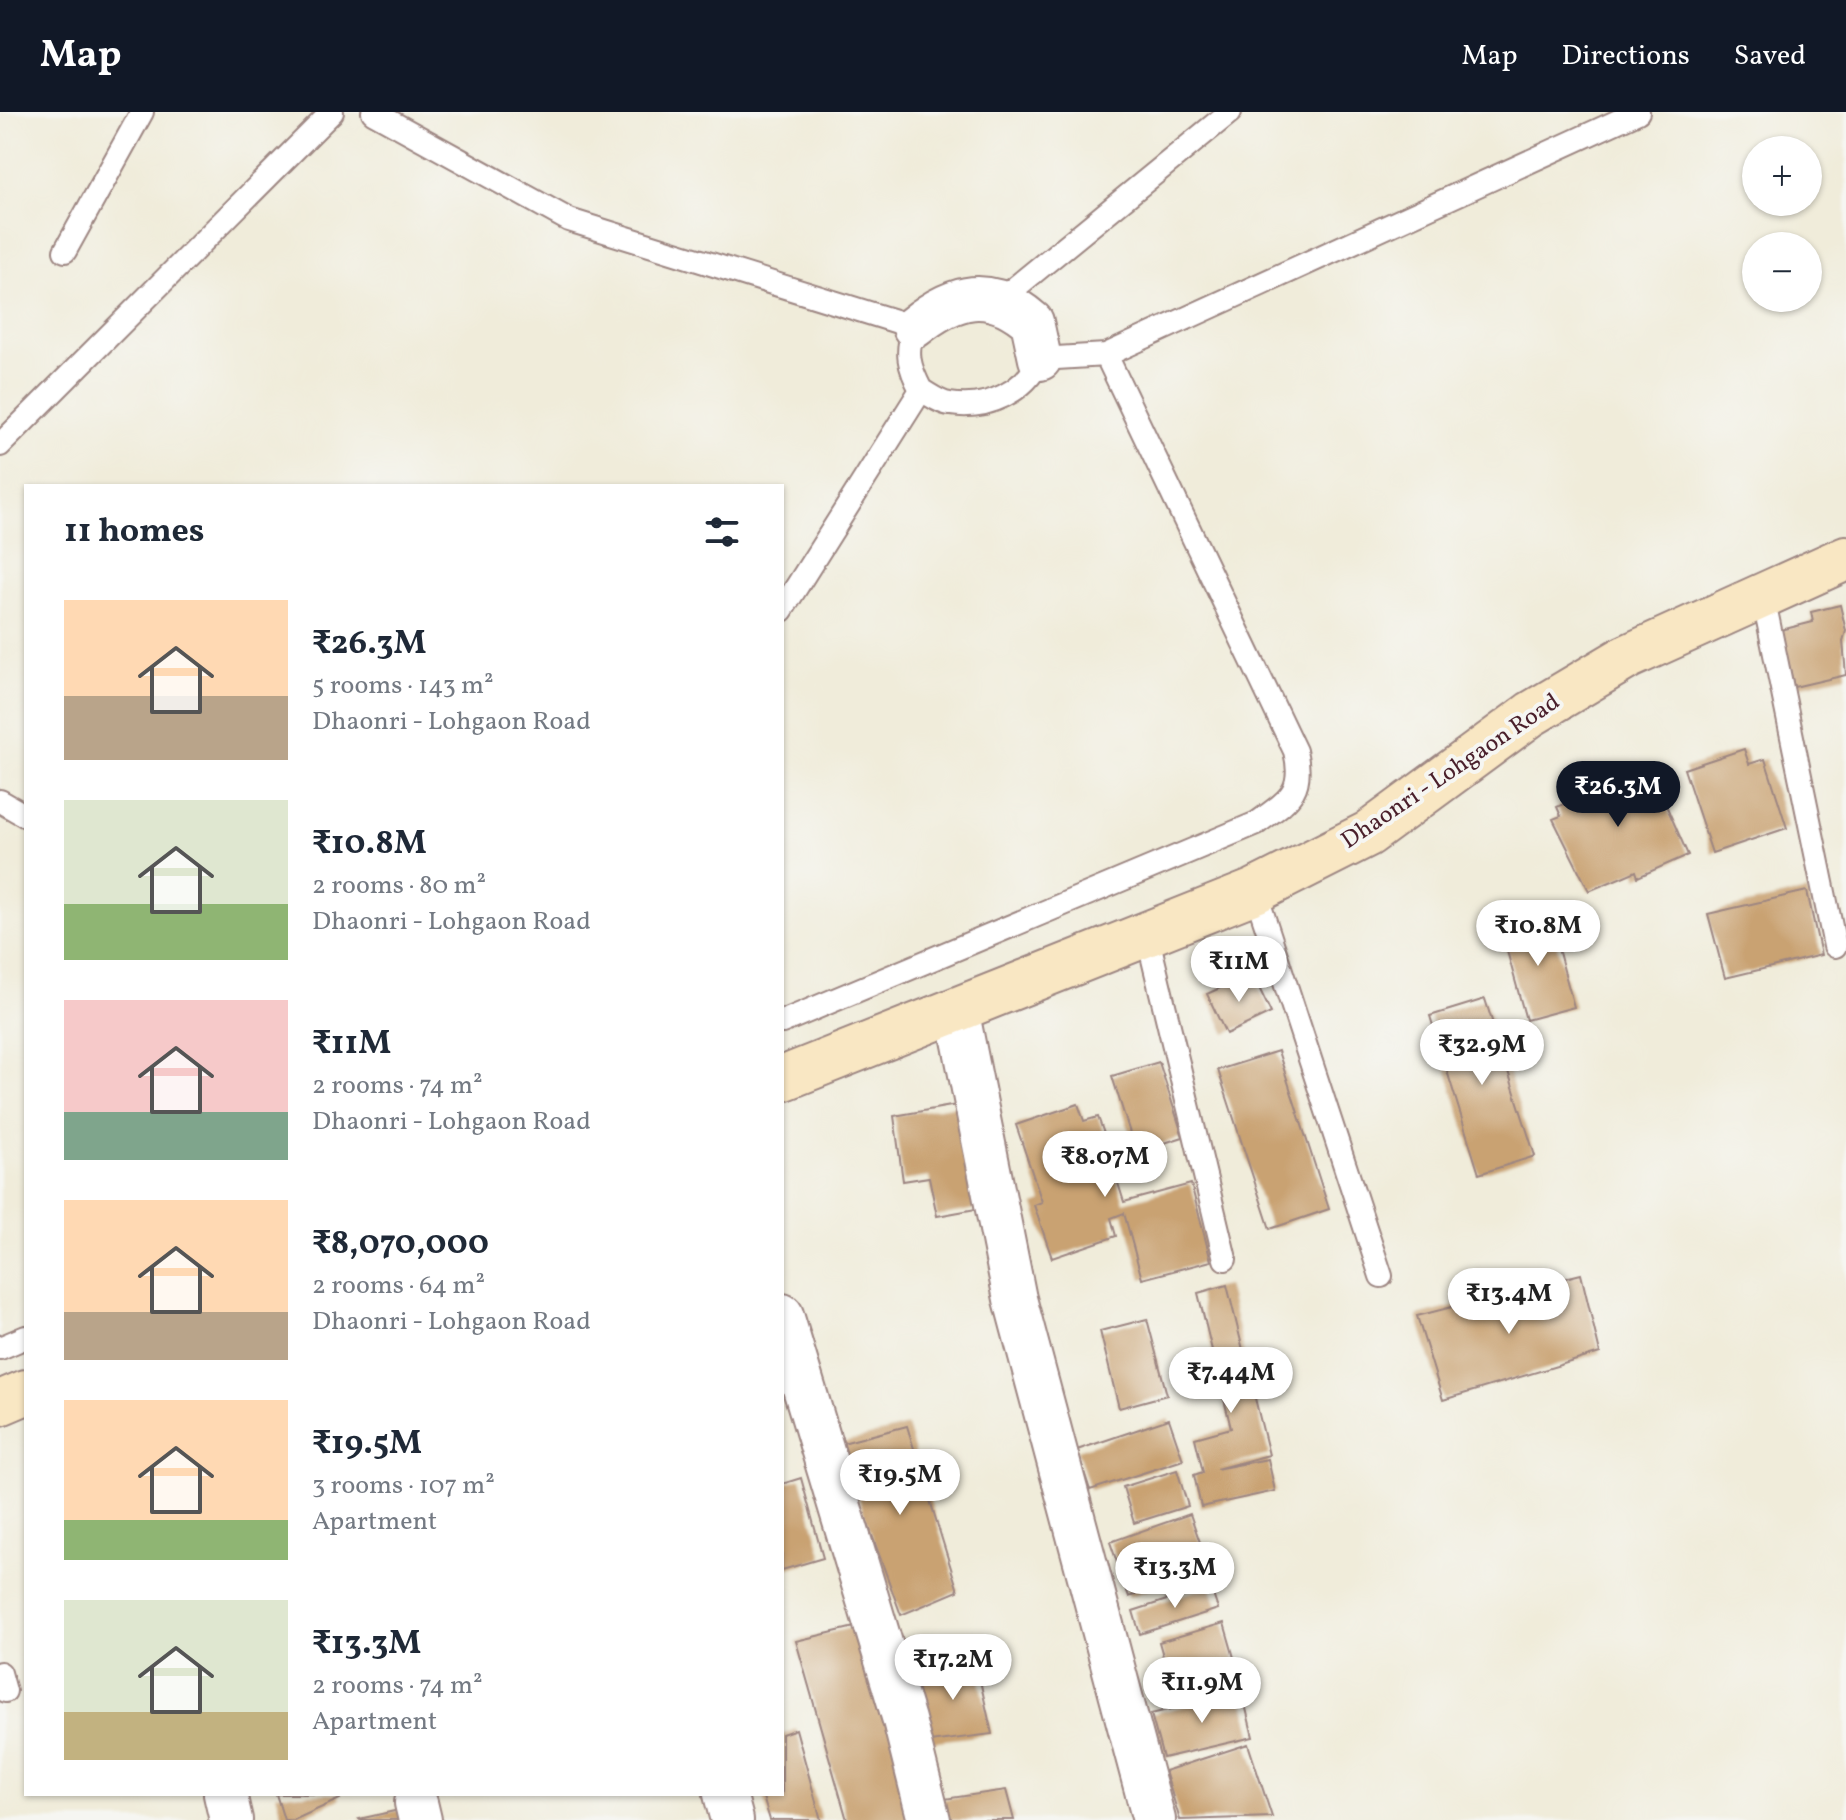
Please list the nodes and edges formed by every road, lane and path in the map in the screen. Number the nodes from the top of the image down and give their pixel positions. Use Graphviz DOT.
graph roads {
  1 [pos="142,112"];
  2 [pos="332,112"];
  3 [pos="373,112"];
  4 [pos="1230,112"];
  5 [pos="1638,112"];
  6 [pos="65,251"];
  7 [pos="1000,300"];
  8 [pos="914,327"];
  9 [pos="1106,355"];
  10 [pos="1040,359"];
  11 [pos="921,390"];
  12 [pos="0,445"];
  13 [pos="1846,558"];
  14 [pos="1763,596"];
  15 [pos="784,607"];
  16 [pos="0,801"];
  17 [pos="24,815"];
  18 [pos="1255,891"];
  19 [pos="1147,934"];
  20 [pos="1835,946"];
  21 [pos="957,1009"];
  22 [pos="784,1021"];
  23 [pos="784,1078"];
  24 [pos="1225,1259"];
  25 [pos="1381,1276"];
  26 [pos="784,1322"];
  27 [pos="24,1338"];
  28 [pos="0,1348"];
  29 [pos="24,1393"];
  30 [pos="0,1403"];
  31 [pos="225,1796"];
  32 [pos="726,1796"];
  33 [pos="231,1820"];
  34 [pos="732,1820"];
  35 [pos="929,1820"];
  36 [pos="1154,1820"];
  1 -- 6 [label="lane"];
  2 -- 12 [label="lane"];
  3 -- 8 [label="lane"];
  4 -- 7 [label="lane"];
  5 -- 9 [label="lane"];
  7 -- 8 [label="street"];
  7 -- 10 [label="street"];
  8 -- 11 [label="lane"];
  9 -- 10 [label="lane"];
  9 -- 22 [label="lane"];
  10 -- 11 [label="lane"];
  11 -- 15 [label="lane"];
  13 -- 14 [label="main road, Dhaonri - Lohgaon Road"];
  14 -- 18 [label="main road, Dhaonri - Lohgaon Road"];
  14 -- 20 [label="lane"];
  16 -- 17 [label="lane"];
  18 -- 19 [label="main road, Dhaonri - Lohgaon Road"];
  18 -- 25 [label="lane"];
  19 -- 21 [label="main road, Dhaonri - Lohgaon Road"];
  19 -- 24 [label="lane"];
  21 -- 23 [label="main road, Dhaonri - Lohgaon Road"];
  21 -- 36 [label="street"];
  26 -- 35 [label="street"];
  27 -- 28 [label="lane"];
  29 -- 30 [label="main road"];
  31 -- 33 [label="street"];
  32 -- 34 [label="street"];
}
